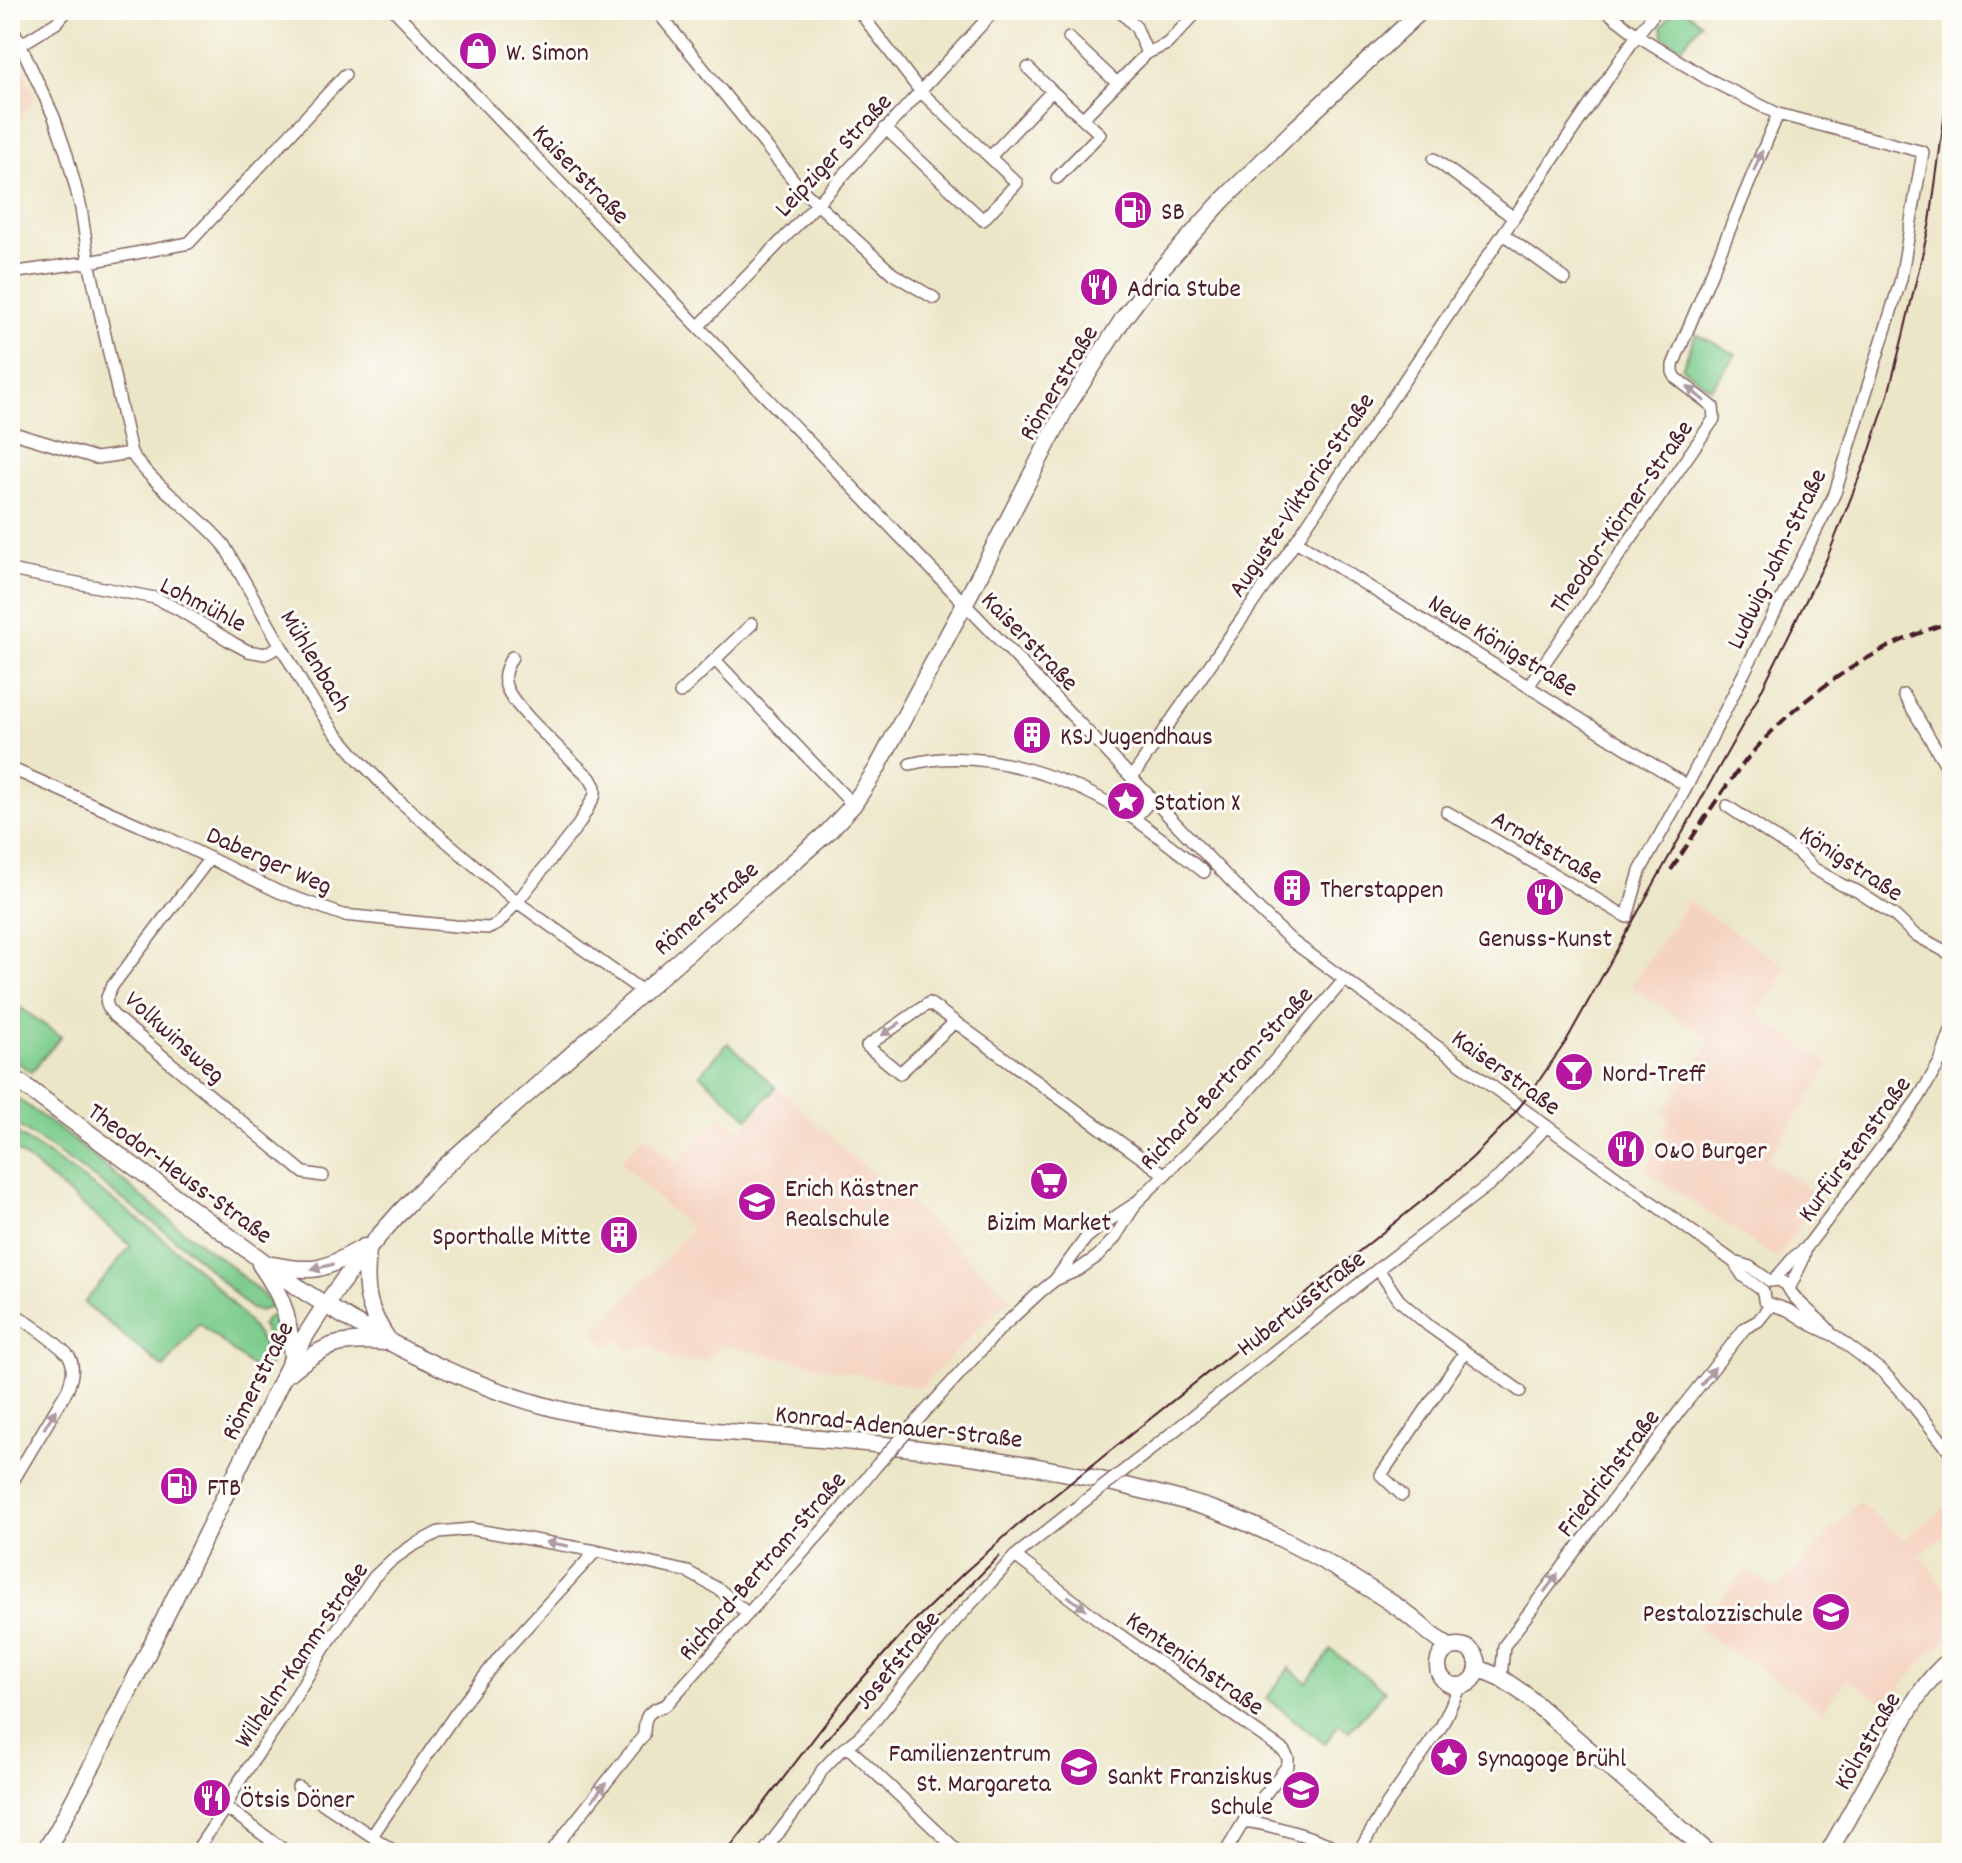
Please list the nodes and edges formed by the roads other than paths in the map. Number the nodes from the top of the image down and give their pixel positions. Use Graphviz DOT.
graph roads {
  1 [pos="68,10"];
  2 [pos="394,10"];
  3 [pos="656,10"];
  4 [pos="858,10"];
  5 [pos="995,10"];
  6 [pos="1119,10"];
  7 [pos="1199,10"];
  8 [pos="1422,10"];
  9 [pos="1605,10"];
  10 [pos="1657,10"];
  11 [pos="10,22"];
  12 [pos="1637,35"];
  13 [pos="1069,38"];
  14 [pos="20,45"];
  15 [pos="1147,53"];
  16 [pos="1028,68"];
  17 [pos="345,75"];
  18 [pos="1117,83"];
  19 [pos="920,91"];
  20 [pos="1052,91"];
  21 [pos="1778,114"];
  22 [pos="1083,118"];
  23 [pos="885,128"];
  24 [pos="990,157"];
  25 [pos="1434,159"];
  26 [pos="1057,178"];
  27 [pos="817,204"];
  28 [pos="1514,218"];
  29 [pos="1503,234"];
  30 [pos="89,262"];
  31 [pos="10,273"];
  32 [pos="1565,279"];
  33 [pos="934,298"];
  34 [pos="699,326"];
  35 [pos="10,432"];
  36 [pos="131,453"];
  37 [pos="1296,541"];
  38 [pos="10,570"];
  39 [pos="965,603"];
  40 [pos="752,624"];
  41 [pos="281,646"];
  42 [pos="512,657"];
  43 [pos="715,660"];
  44 [pos="1529,685"];
  45 [pos="680,693"];
  46 [pos="1904,695"];
  47 [pos="910,764"];
  48 [pos="10,768"];
  49 [pos="1952,775"];
  50 [pos="1132,777"];
  51 [pos="1687,786"];
  52 [pos="1152,799"];
  53 [pos="853,805"];
  54 [pos="1727,806"];
  55 [pos="1447,812"];
  56 [pos="1134,819"];
  57 [pos="210,858"];
  58 [pos="1204,872"];
  59 [pos="517,902"];
  60 [pos="1627,917"];
  61 [pos="1952,955"];
  62 [pos="1344,980"];
  63 [pos="642,991"];
  64 [pos="955,1022"];
  65 [pos="1952,1028"];
  66 [pos="10,1075"];
  67 [pos="1546,1127"];
  68 [pos="1164,1174"];
  69 [pos="323,1176"];
  70 [pos="1136,1203"];
  71 [pos="370,1245"];
  72 [pos="1806,1248"];
  73 [pos="260,1260"];
  74 [pos="1378,1269"];
  75 [pos="1055,1280"];
  76 [pos="1769,1284"];
  77 [pos="1789,1291"];
  78 [pos="324,1305"];
  79 [pos="1775,1306"];
  80 [pos="10,1311"];
  81 [pos="1835,1336"];
  82 [pos="390,1342"];
  83 [pos="1465,1352"];
  84 [pos="292,1359"];
  85 [pos="284,1377"];
  86 [pos="1520,1391"];
  87 [pos="1952,1454"];
  88 [pos="12,1479"];
  89 [pos="1402,1495"];
  90 [pos="1077,1507"];
  91 [pos="596,1551"];
  92 [pos="1015,1556"];
  93 [pos="748,1614"];
  94 [pos="1449,1647"];
  95 [pos="1952,1658"];
  96 [pos="1478,1668"];
  97 [pos="1501,1678"];
  98 [pos="1460,1686"];
  99 [pos="847,1746"];
  100 [pos="298,1787"];
  101 [pos="225,1808"];
  102 [pos="1244,1821"];
  103 [pos="372,1836"];
  104 [pos="10,1844"];
  105 [pos="25,1853"];
  106 [pos="43,1853"];
  107 [pos="195,1853"];
  108 [pos="288,1853"];
  109 [pos="397,1853"];
  110 [pos="550,1853"];
  111 [pos="763,1853"];
  112 [pos="960,1853"];
  113 [pos="1225,1853"];
  114 [pos="1346,1853"];
  115 [pos="1358,1853"];
  116 [pos="1709,1853"];
  117 [pos="1828,1853"];
  1 -- 14 [label="street"];
  2 -- 34 [label="street, Kaiserstraße"];
  3 -- 27 [label="street"];
  4 -- 19 [label="street"];
  5 -- 19 [label="street, Leipziger Straße"];
  6 -- 15 [label="street"];
  7 -- 15 [label="street"];
  8 -- 39 [label="main road, Römerstraße"];
  9 -- 12 [label="street"];
  10 -- 12 [label="street, Auguste-Viktoria-Straße"];
  11 -- 14 [label="street, Mühlenbach"];
  12 -- 21 [label="street"];
  12 -- 28 [label="street, Auguste-Viktoria-Straße"];
  13 -- 18 [label="street"];
  14 -- 30 [label="street, Mühlenbach"];
  15 -- 18 [label="street"];
  16 -- 20 [label="street"];
  17 -- 30 [label="street"];
  18 -- 22 [label="street"];
  19 -- 23 [label="street, Leipziger Straße"];
  19 -- 24 [label="street"];
  20 -- 22 [label="street"];
  20 -- 24 [label="street"];
  44 -- 21 [label="street, Theodor-Körner-Straße, one-way"];
  21 -- 51 [label="street, Ludwig-Jahn-Straße"];
  22 -- 26 [label="street"];
  23 -- 24 [label="street"];
  23 -- 27 [label="street, Leipziger Straße"];
  25 -- 28 [label="street"];
  27 -- 33 [label="street"];
  27 -- 34 [label="street, Leipziger Straße"];
  28 -- 29 [label="street, Auguste-Viktoria-Straße"];
  29 -- 32 [label="street"];
  29 -- 37 [label="street, Auguste-Viktoria-Straße"];
  30 -- 31 [label="street"];
  30 -- 36 [label="street, Mühlenbach"];
  34 -- 39 [label="street, Kaiserstraße"];
  35 -- 36 [label="street"];
  36 -- 41 [label="street, Mühlenbach"];
  37 -- 44 [label="street, Neue Königstraße"];
  37 -- 50 [label="street, Auguste-Viktoria-Straße"];
  38 -- 41 [label="street, Lohmühle"];
  39 -- 50 [label="street, Kaiserstraße"];
  39 -- 53 [label="main road, Römerstraße"];
  40 -- 43 [label="street"];
  41 -- 59 [label="street, Mühlenbach"];
  42 -- 59 [label="street, Daberger Weg"];
  43 -- 45 [label="street"];
  43 -- 53 [label="street"];
  44 -- 51 [label="street, Neue Königstraße"];
  46 -- 49 [label="street"];
  47 -- 56 [label="street"];
  48 -- 57 [label="street, Daberger Weg"];
  50 -- 52 [label="street, Kaiserstraße"];
  51 -- 60 [label="street, Ludwig-Jahn-Straße"];
  52 -- 56 [label="street"];
  52 -- 62 [label="street, Kaiserstraße"];
  53 -- 63 [label="main road, Römerstraße"];
  54 -- 61 [label="street, Königstraße"];
  55 -- 60 [label="street, Arndtstraße"];
  56 -- 58 [label="street"];
  57 -- 59 [label="street, Daberger Weg"];
  57 -- 69 [label="street, Volkwinsweg"];
  59 -- 63 [label="street, Mühlenbach"];
  62 -- 67 [label="street, Kaiserstraße"];
  62 -- 68 [label="street, Richard-Bertram-Straße"];
  63 -- 71 [label="main road, Römerstraße"];
  64 -- 64 [label="street, one-way"];
  64 -- 68 [label="street"];
  65 -- 72 [label="street, Kurfürstenstraße"];
  66 -- 73 [label="main road, Theodor-Heuss-Straße"];
  67 -- 74 [label="street, Hubertusstraße"];
  67 -- 76 [label="street, Kaiserstraße"];
  68 -- 70 [label="street, Richard-Bertram-Straße"];
  70 -- 75 [label="street, Richard-Bertram-Straße"];
  70 -- 75 [label="street, Richard-Bertram-Straße"];
  71 -- 73 [label="main road, one-way"];
  71 -- 78 [label="main road, Römerstraße"];
  71 -- 82 [label="main road"];
  72 -- 76 [label="street, Kurfürstenstraße"];
  72 -- 77 [label="street, Kurfürstenstraße"];
  73 -- 78 [label="main road, Theodor-Heuss-Straße"];
  73 -- 84 [label="main road"];
  74 -- 83 [label="street"];
  74 -- 90 [label="street, Hubertusstraße, bridge"];
  75 -- 93 [label="street, Richard-Bertram-Straße, bridge"];
  76 -- 77 [label="street"];
  76 -- 79 [label="street"];
  77 -- 79 [label="street"];
  77 -- 81 [label="street"];
  78 -- 82 [label="main road, Konrad-Adenauer-Straße"];
  78 -- 84 [label="main road, Römerstraße"];
  79 -- 81 [label="street"];
  97 -- 79 [label="street, Friedrichstraße, one-way"];
  88 -- 80 [label="street, one-way"];
  81 -- 87 [label="street"];
  82 -- 85 [label="main road"];
  82 -- 94 [label="main road, Konrad-Adenauer-Straße"];
  83 -- 86 [label="street"];
  83 -- 89 [label="street"];
  84 -- 85 [label="main road, Römerstraße"];
  85 -- 106 [label="main road, Römerstraße"];
  90 -- 92 [label="street, Josefstraße"];
  91 -- 93 [label="street, Wilhelm-Kamm-Straße"];
  91 -- 101 [label="street, Wilhelm-Kamm-Straße, one-way"];
  91 -- 103 [label="street"];
  92 -- 99 [label="street, Josefstraße"];
  92 -- 102 [label="street, Kentenichstraße, one-way"];
  110 -- 93 [label="street, Richard-Bertram-Straße, one-way"];
  94 -- 96 [label="main road"];
  94 -- 98 [label="main road"];
  95 -- 117 [label="main road, Kölnstraße"];
  96 -- 97 [label="main road"];
  96 -- 98 [label="main road"];
  97 -- 116 [label="main road"];
  98 -- 115 [label="street"];
  99 -- 111 [label="street, Josefstraße"];
  99 -- 112 [label="street"];
  100 -- 103 [label="street"];
  101 -- 107 [label="street, Wilhelm-Kamm-Straße"];
  101 -- 108 [label="street"];
  102 -- 113 [label="street"];
  102 -- 114 [label="street"];
  103 -- 109 [label="street"];
  104 -- 105 [label="street"];
}
